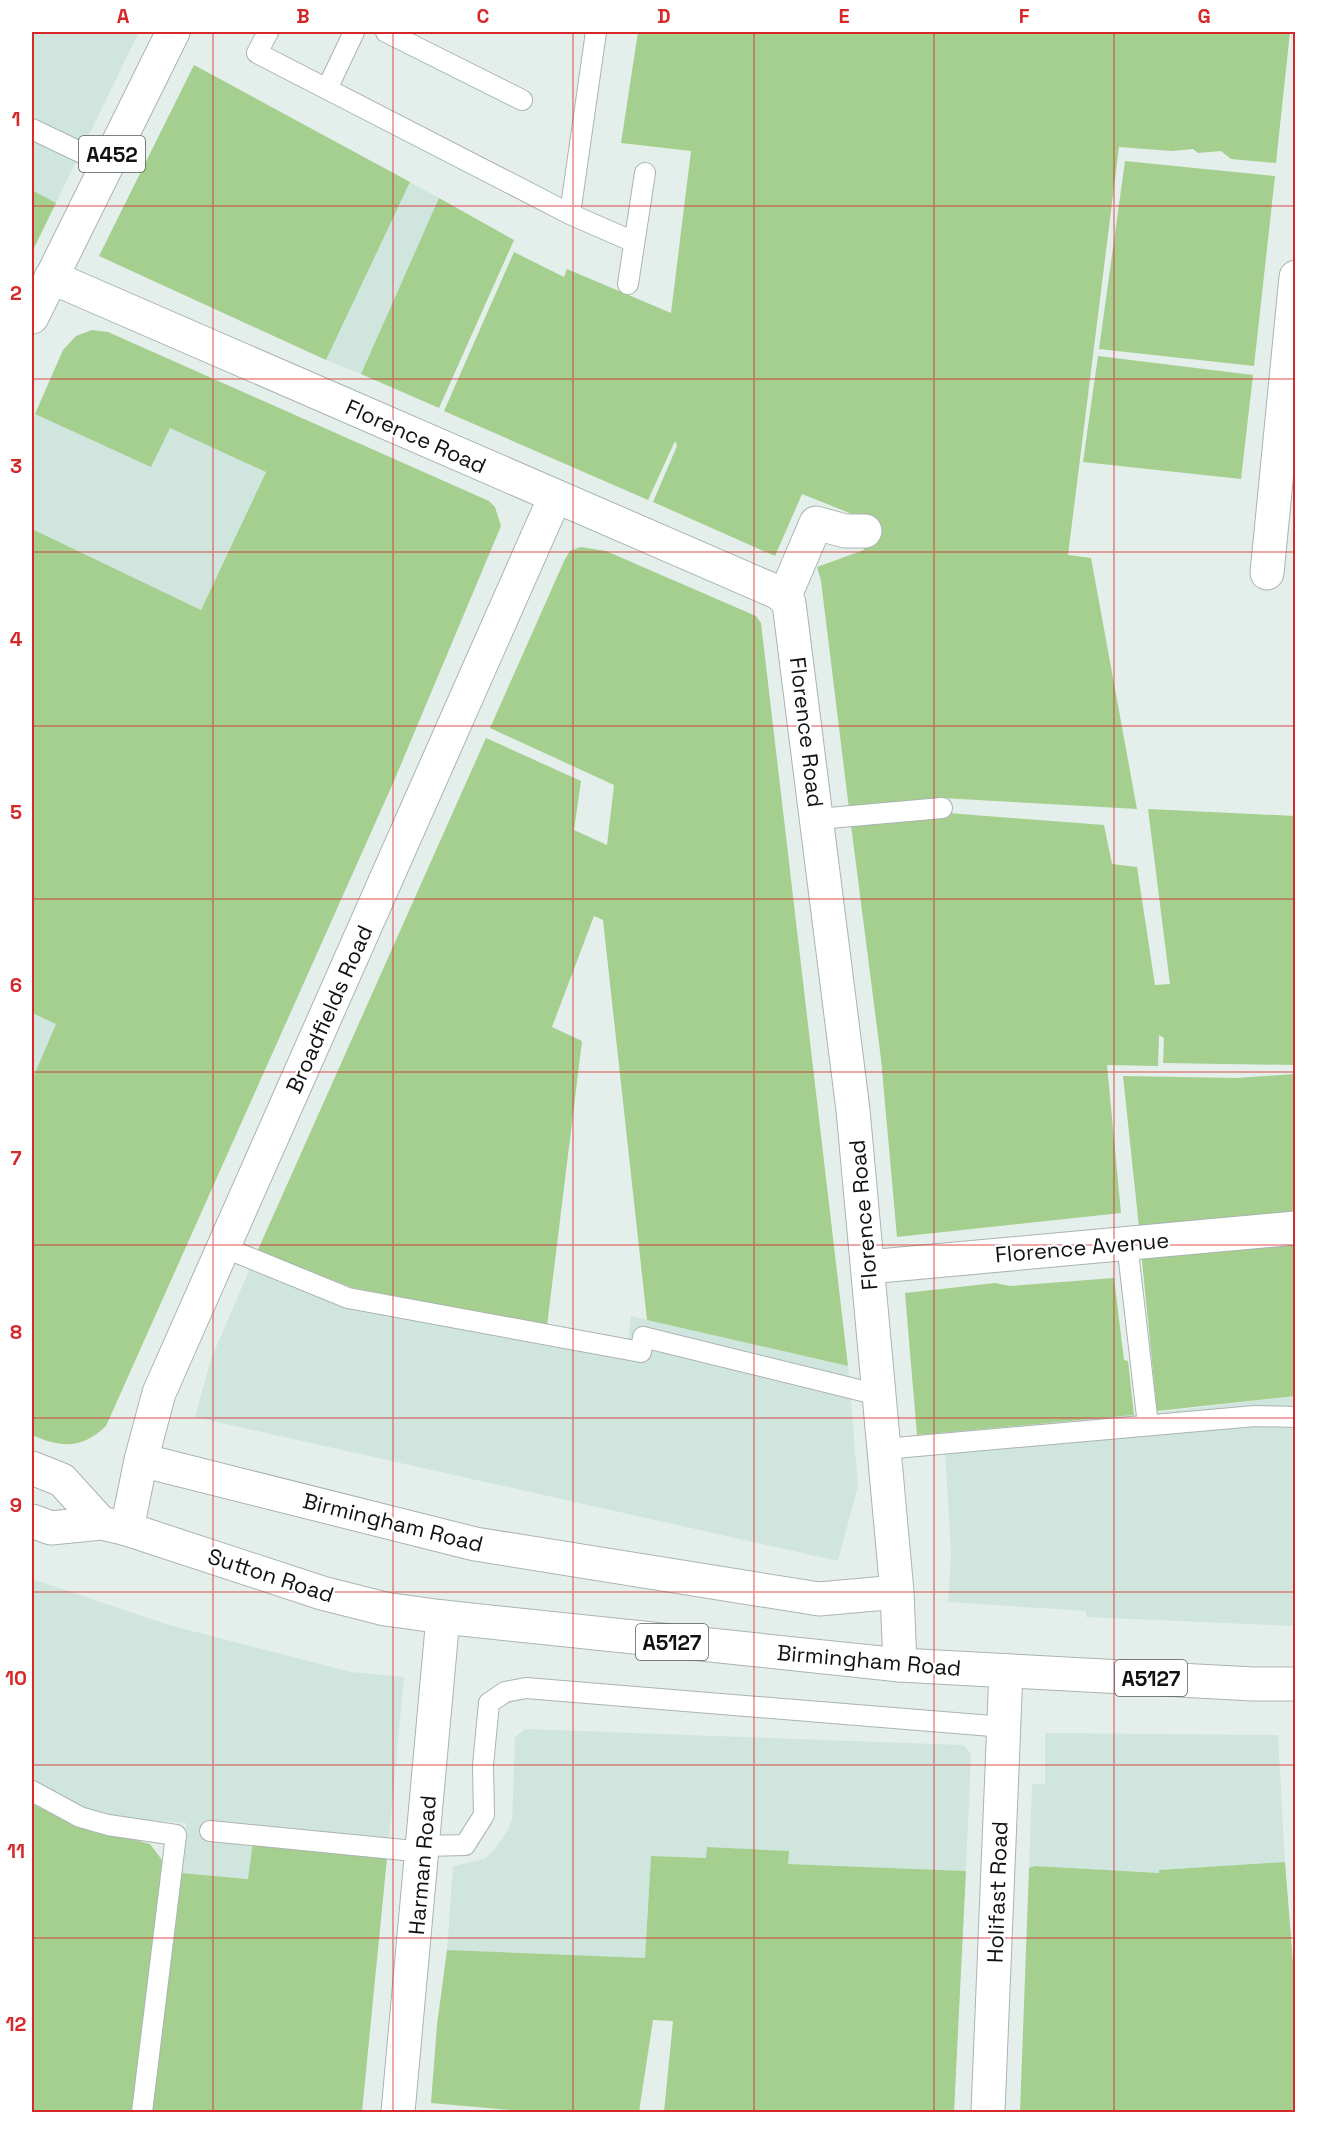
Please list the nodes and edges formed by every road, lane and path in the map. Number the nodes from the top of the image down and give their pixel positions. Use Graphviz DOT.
graph roads {
  1 [pos="174,32"];
  2 [pos="268,32"];
  3 [pos="354,32"];
  4 [pos="386,32"];
  5 [pos="596,32"];
  6 [pos="327,89"];
  7 [pos="522,100"];
  8 [pos="32,129"];
  9 [pos="107,165"];
  10 [pos="645,173"];
  11 [pos="570,214"];
  12 [pos="633,242"];
  13 [pos="51,277"];
  14 [pos="1296,277"];
  15 [pos="628,284"];
  16 [pos="32,317"];
  17 [pos="555,497"];
  18 [pos="865,531"];
  19 [pos="1267,573"];
  20 [pos="784,598"];
  21 [pos="942,808"];
  22 [pos="818,819"];
  23 [pos="1296,1228"];
  24 [pos="1127,1243"];
  25 [pos="223,1247"];
  26 [pos="868,1267"];
  27 [pos="879,1395"];
  28 [pos="1296,1418"];
  29 [pos="1148,1425"];
  30 [pos="884,1449"];
  31 [pos="141,1460"];
  32 [pos="32,1468"];
  33 [pos="32,1521"];
  34 [pos="114,1526"];
  35 [pos="897,1592"];
  36 [pos="443,1617"];
  37 [pos="900,1665"];
  38 [pos="1006,1671"];
  39 [pos="1296,1684"];
  40 [pos="1004,1727"];
  41 [pos="32,1791"];
  42 [pos="210,1831"];
  43 [pos="424,1849"];
  44 [pos="142,2112"];
  45 [pos="398,2112"];
  46 [pos="988,2112"];
  1 -- 9 [label="main road, A452"];
  2 -- 6 [label="lane"];
  3 -- 6 [label="lane"];
  4 -- 7 [label="lane"];
  5 -- 11 [label="lane"];
  6 -- 11 [label="lane"];
  8 -- 9 [label="lane"];
  9 -- 13 [label="main road, A452"];
  10 -- 12 [label="lane"];
  11 -- 12 [label="lane"];
  12 -- 15 [label="lane"];
  13 -- 16 [label="main road, A452"];
  13 -- 17 [label="main road, Florence Road"];
  14 -- 19 [label="main road"];
  17 -- 20 [label="main road, Florence Road"];
  17 -- 25 [label="main road, Broadfields Road"];
  18 -- 20 [label="main road"];
  20 -- 22 [label="main road, Florence Road"];
  21 -- 22 [label="lane"];
  22 -- 26 [label="main road, Florence Road"];
  23 -- 24 [label="main road, Florence Avenue"];
  24 -- 26 [label="main road, Florence Avenue"];
  24 -- 29 [label="lane"];
  25 -- 27 [label="lane"];
  25 -- 31 [label="main road, Broadfields Road"];
  26 -- 27 [label="main road, Florence Road"];
  27 -- 30 [label="main road, Florence Road"];
  28 -- 29 [label="lane"];
  29 -- 30 [label="lane"];
  30 -- 35 [label="main road, Florence Road"];
  31 -- 34 [label="main road, Broadfields Road"];
  31 -- 35 [label="main road, Birmingham Road"];
  32 -- 34 [label="main road, Sutton Road / A5127"];
  33 -- 34 [label="main road, Sutton Road / A5127"];
  34 -- 36 [label="main road, Sutton Road / A5127"];
  35 -- 37 [label="main road, Florence Road"];
  36 -- 37 [label="main road, Birmingham Road / A5127"];
  36 -- 43 [label="main road, Harman Road"];
  37 -- 38 [label="main road, Birmingham Road / A5127"];
  38 -- 39 [label="main road, Birmingham Road / A5127"];
  38 -- 40 [label="main road, Holifast Road"];
  40 -- 43 [label="lane"];
  40 -- 46 [label="main road, Holifast Road"];
  41 -- 44 [label="lane"];
  42 -- 43 [label="lane"];
  43 -- 45 [label="main road, Harman Road"];
}
